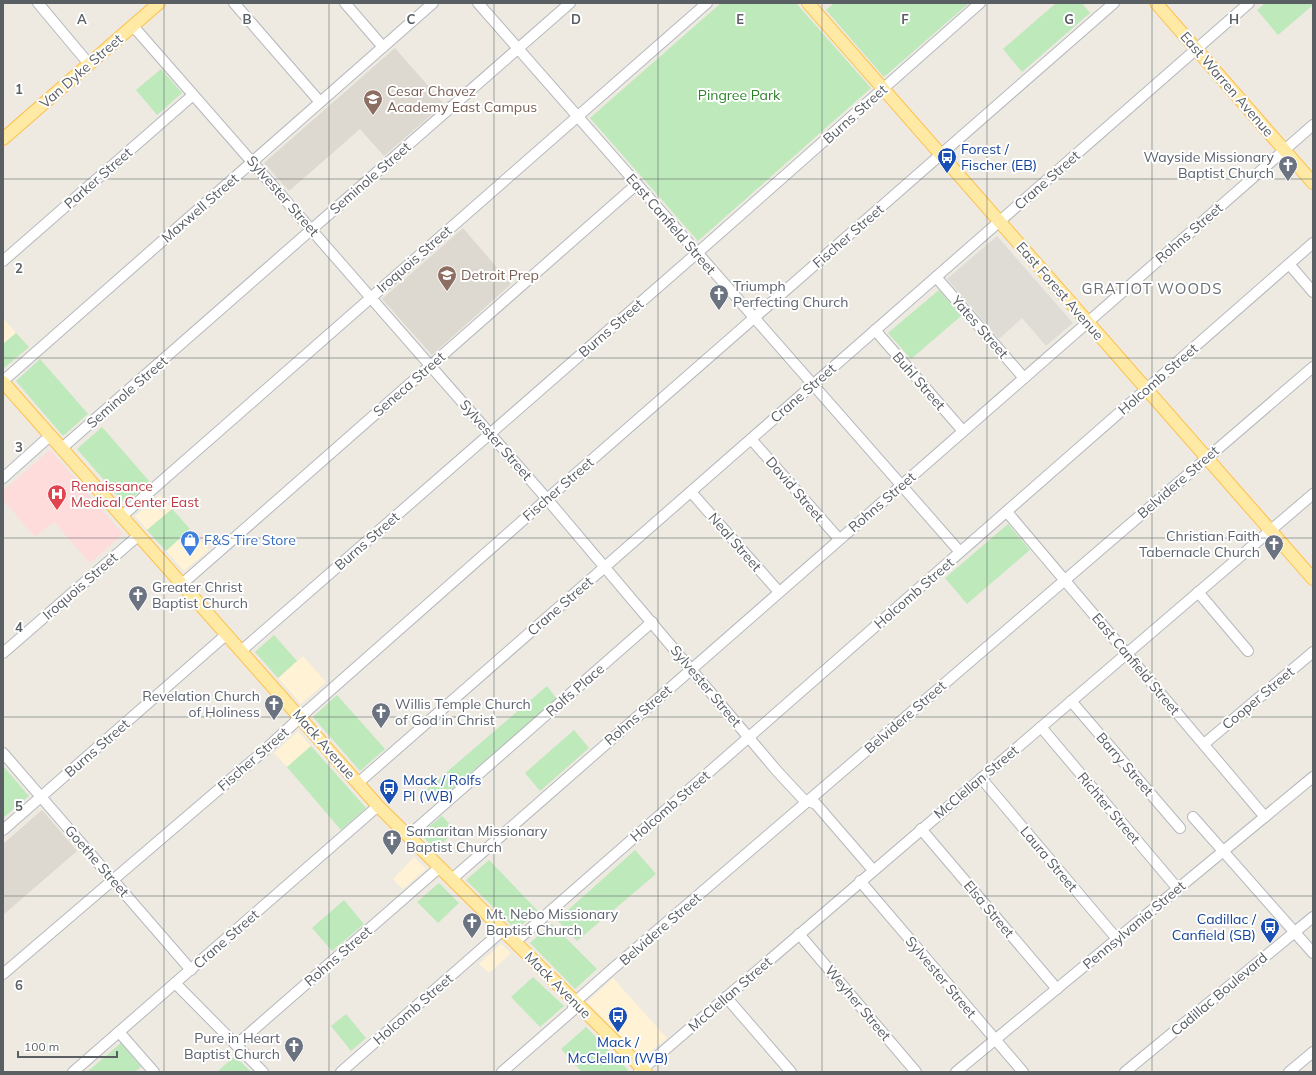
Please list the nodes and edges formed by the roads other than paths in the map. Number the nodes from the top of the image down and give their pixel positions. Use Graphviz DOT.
graph roads {
  1 [pos="38,3"];
  2 [pos="160,3"];
  3 [pos="234,3"];
  4 [pos="345,3"];
  5 [pos="433,3"];
  6 [pos="478,3"];
  7 [pos="570,3"];
  8 [pos="707,3"];
  9 [pos="808,3"];
  10 [pos="980,3"];
  11 [pos="1114,3"];
  12 [pos="1156,3"];
  13 [pos="1249,3"];
  14 [pos="133,26"];
  15 [pos="383,47"];
  16 [pos="518,49"];
  17 [pos="1197,49"];
  18 [pos="89,64"];
  19 [pos="883,88"];
  20 [pos="193,95"];
  21 [pos="320,102"];
  22 [pos="577,116"];
  23 [pos="1313,125"];
  24 [pos="3,139"];
  25 [pos="1285,150"];
  26 [pos="940,155"];
  27 [pos="253,161"];
  28 [pos="1313,183"];
  29 [pos="637,184"];
  30 [pos="1000,222"];
  31 [pos="312,230"];
  32 [pos="1313,243"];
  33 [pos="697,253"];
  34 [pos="3,261"];
  35 [pos="1289,264"];
  36 [pos="936,277"];
  37 [pos="1313,292"];
  38 [pos="371,297"];
  39 [pos="754,318"];
  40 [pos="1088,322"];
  41 [pos="875,330"];
  42 [pos="430,365"];
  43 [pos="1313,367"];
  44 [pos="1024,378"];
  45 [pos="3,382"];
  46 [pos="813,385"];
  47 [pos="1146,389"];
  48 [pos="963,431"];
  49 [pos="490,433"];
  50 [pos="51,435"];
  51 [pos="751,439"];
  52 [pos="62,448"];
  53 [pos="1206,458"];
  54 [pos="3,478"];
  55 [pos="901,485"];
  56 [pos="691,492"];
  57 [pos="1313,494"];
  58 [pos="547,499"];
  59 [pos="1007,512"];
  60 [pos="122,516"];
  61 [pos="1270,530"];
  62 [pos="138,535"];
  63 [pos="839,539"];
  64 [pos="960,552"];
  65 [pos="605,567"];
  66 [pos="1064,579"];
  67 [pos="1313,579"];
  68 [pos="182,584"];
  69 [pos="779,592"];
  70 [pos="1198,592"];
  71 [pos="652,622"];
  72 [pos="227,634"];
  73 [pos="241,651"];
  74 [pos="1248,651"];
  75 [pos="1313,652"];
  76 [pos="3,653"];
  77 [pos="1127,653"];
  78 [pos="691,669"];
  79 [pos="1071,701"];
  80 [pos="300,718"];
  81 [pos="1041,727"];
  82 [pos="749,737"];
  83 [pos="1204,744"];
  84 [pos="3,753"];
  85 [pos="1313,777"];
  86 [pos="981,778"];
  87 [pos="358,783"];
  88 [pos="41,796"];
  89 [pos="809,801"];
  90 [pos="378,806"];
  91 [pos="1193,817"];
  92 [pos="1265,817"];
  93 [pos="1180,828"];
  94 [pos="921,829"];
  95 [pos="3,830"];
  96 [pos="408,836"];
  97 [pos="1222,852"];
  98 [pos="440,867"];
  99 [pos="873,870"];
  100 [pos="113,879"];
  101 [pos="452,879"];
  102 [pos="860,881"];
  103 [pos="1178,889"];
  104 [pos="1313,916"];
  105 [pos="503,930"];
  106 [pos="1295,932"];
  107 [pos="799,934"];
  108 [pos="1117,939"];
  109 [pos="515,942"];
  110 [pos="1313,953"];
  111 [pos="191,970"];
  112 [pos="3,974"];
  113 [pos="175,983"];
  114 [pos="1057,989"];
  115 [pos="726,997"];
  116 [pos="575,1002"];
  117 [pos="119,1032"];
  118 [pos="995,1040"];
  119 [pos="236,1045"];
  120 [pos="1313,1052"];
  121 [pos="643,1071"];
  122 [pos="73,1072"];
  123 [pos="154,1072"];
  124 [pos="263,1072"];
  125 [pos="341,1072"];
  126 [pos="502,1072"];
  127 [pos="791,1072"];
  128 [pos="916,1072"];
  129 [pos="956,1072"];
  130 [pos="1023,1072"];
  131 [pos="1126,1072"];
  132 [pos="1289,1072"];
  1 -- 18 [label="street"];
  2 -- 14 [label="main road, Van Dyke Street"];
  3 -- 21 [label="street"];
  4 -- 15 [label="street"];
  5 -- 15 [label="street, Maxwell Street"];
  6 -- 16 [label="street, East Canfield Street"];
  7 -- 16 [label="street, Seminole Street"];
  8 -- 22 [label="street, Iroquois Street"];
  9 -- 19 [label="main road, East Forest Avenue"];
  10 -- 19 [label="street, Burns Street"];
  11 -- 26 [label="street, Fischer Street"];
  12 -- 17 [label="main road, East Warren Avenue"];
  13 -- 17 [label="street, Crane Street"];
  14 -- 18 [label="main road, Van Dyke Street"];
  14 -- 20 [label="street, Sylvester Street"];
  15 -- 21 [label="street, Maxwell Street"];
  16 -- 22 [label="street, East Canfield Street"];
  16 -- 31 [label="street, Seminole Street"];
  17 -- 25 [label="main road, East Warren Avenue"];
  17 -- 30 [label="street, Crane Street"];
  18 -- 24 [label="main road, Van Dyke Street"];
  19 -- 26 [label="main road, East Forest Avenue"];
  19 -- 33 [label="street, Burns Street"];
  20 -- 27 [label="street, Sylvester Street"];
  20 -- 34 [label="street, Parker Street"];
  21 -- 27 [label="street, Maxwell Street"];
  22 -- 29 [label="street, East Canfield Street"];
  22 -- 38 [label="street, Iroquois Street"];
  23 -- 25 [label="street, Rohns Street"];
  25 -- 28 [label="main road, East Warren Avenue"];
  25 -- 40 [label="street, Rohns Street"];
  26 -- 30 [label="main road, East Forest Avenue"];
  26 -- 39 [label="street, Fischer Street"];
  27 -- 31 [label="street, Sylvester Street"];
  27 -- 45 [label="street, Maxwell Street"];
  29 -- 33 [label="street, East Canfield Street"];
  29 -- 42 [label="street, Seneca Street"];
  30 -- 36 [label="street, Crane Street"];
  30 -- 40 [label="main road, East Forest Avenue"];
  31 -- 38 [label="street, Sylvester Street"];
  31 -- 52 [label="street, Seminole Street"];
  32 -- 35 [label="street, Holcomb Street"];
  33 -- 39 [label="street, East Canfield Street"];
  33 -- 49 [label="street, Burns Street"];
  35 -- 37 [label="street"];
  35 -- 47 [label="street, Holcomb Street"];
  36 -- 41 [label="street, Crane Street"];
  36 -- 44 [label="street, Yates Street"];
  38 -- 42 [label="street, Sylvester Street"];
  38 -- 60 [label="street, Iroquois Street"];
  39 -- 46 [label="street, East Canfield Street"];
  39 -- 58 [label="street, Fischer Street"];
  40 -- 44 [label="street, Rohns Street"];
  40 -- 47 [label="main road, East Forest Avenue"];
  41 -- 46 [label="street, Crane Street"];
  41 -- 48 [label="street, Buhl Street"];
  42 -- 49 [label="street, Sylvester Street"];
  42 -- 68 [label="street, Seneca Street"];
  43 -- 53 [label="street, Belvidere Street"];
  44 -- 48 [label="street, Rohns Street"];
  45 -- 50 [label="main road, Mack Avenue"];
  46 -- 51 [label="street, Crane Street"];
  46 -- 55 [label="street, East Canfield Street"];
  47 -- 53 [label="main road, East Forest Avenue"];
  47 -- 59 [label="street, Holcomb Street"];
  48 -- 55 [label="street, Rohns Street"];
  49 -- 58 [label="street, Sylvester Street"];
  49 -- 73 [label="street, Burns Street"];
  50 -- 52 [label="main road, Mack Avenue"];
  50 -- 54 [label="street"];
  51 -- 56 [label="street, Crane Street"];
  51 -- 63 [label="street, David Street"];
  52 -- 60 [label="main road, Mack Avenue"];
  53 -- 61 [label="main road, East Forest Avenue"];
  53 -- 66 [label="street, Belvidere Street"];
  55 -- 63 [label="street, Rohns Street"];
  55 -- 64 [label="street, East Canfield Street"];
  56 -- 65 [label="street, Crane Street"];
  56 -- 69 [label="street, Neal Street"];
  57 -- 61 [label="street, McClellan Street"];
  58 -- 65 [label="street, Sylvester Street"];
  58 -- 80 [label="street, Fischer Street"];
  59 -- 64 [label="street, Holcomb Street"];
  59 -- 66 [label="street, East Canfield Street"];
  60 -- 62 [label="main road, Mack Avenue"];
  61 -- 67 [label="main road, East Forest Avenue"];
  61 -- 70 [label="street, McClellan Street"];
  62 -- 68 [label="main road, Mack Avenue"];
  62 -- 76 [label="street, Iroquois Street"];
  63 -- 69 [label="street, Rohns Street"];
  64 -- 82 [label="street, Holcomb Street"];
  65 -- 71 [label="street, Sylvester Street"];
  65 -- 87 [label="street, Crane Street"];
  66 -- 77 [label="street, East Canfield Street"];
  66 -- 89 [label="street, Belvidere Street"];
  68 -- 72 [label="main road, Mack Avenue"];
  69 -- 78 [label="street, Rohns Street"];
  70 -- 74 [label="street"];
  70 -- 77 [label="street, McClellan Street"];
  71 -- 78 [label="street, Sylvester Street"];
  71 -- 96 [label="street, Rolfs Place"];
  72 -- 73 [label="main road, Mack Avenue"];
  72 -- 88 [label="street, Burns Street"];
  73 -- 80 [label="main road, Mack Avenue"];
  75 -- 83 [label="street, Cooper Street"];
  77 -- 79 [label="street, McClellan Street"];
  77 -- 83 [label="street, East Canfield Street"];
  78 -- 82 [label="street, Sylvester Street"];
  78 -- 101 [label="street, Rohns Street"];
  79 -- 81 [label="street, McClellan Street"];
  79 -- 93 [label="street, Barry Street"];
  80 -- 87 [label="main road, Mack Avenue"];
  80 -- 100 [label="street, Fischer Street"];
  81 -- 86 [label="street, McClellan Street"];
  81 -- 103 [label="street, Richter Street"];
  82 -- 89 [label="street, Sylvester Street"];
  82 -- 109 [label="street, Holcomb Street"];
  83 -- 92 [label="street, East Canfield Street"];
  84 -- 88 [label="street, Goethe Street"];
  85 -- 92 [label="street, Pennsylvania Street"];
  86 -- 94 [label="street, McClellan Street"];
  86 -- 108 [label="street, Laura Street"];
  87 -- 90 [label="main road, Mack Avenue"];
  88 -- 95 [label="street, Burns Street"];
  88 -- 100 [label="street, Goethe Street"];
  89 -- 99 [label="street, Sylvester Street"];
  89 -- 116 [label="street, Belvidere Street"];
  90 -- 96 [label="main road, Mack Avenue"];
  90 -- 111 [label="street, Crane Street"];
  91 -- 97 [label="street"];
  92 -- 97 [label="street, Pennsylvania Street"];
  94 -- 99 [label="street, McClellan Street"];
  94 -- 114 [label="street, Elsa Street"];
  96 -- 98 [label="main road, Mack Avenue"];
  97 -- 103 [label="street, Pennsylvania Street"];
  97 -- 106 [label="street"];
  98 -- 101 [label="main road, Mack Avenue"];
  98 -- 119 [label="street, Rohns Street"];
  99 -- 102 [label="street, McClellan Street"];
  100 -- 111 [label="street, Goethe Street"];
  100 -- 112 [label="street, Fischer Street"];
  101 -- 105 [label="main road, Mack Avenue"];
  102 -- 107 [label="street, McClellan Street"];
  102 -- 118 [label="street, Sylvester Street"];
  103 -- 108 [label="street, Pennsylvania Street"];
  104 -- 106 [label="street, Cadillac Boulevard"];
  105 -- 109 [label="main road, Mack Avenue"];
  105 -- 125 [label="street, Holcomb Street"];
  106 -- 110 [label="street"];
  106 -- 131 [label="street, Cadillac Boulevard"];
  107 -- 115 [label="street, McClellan Street"];
  107 -- 128 [label="street, Weyher Street"];
  108 -- 114 [label="street, Pennsylvania Street"];
  109 -- 116 [label="main road, Mack Avenue"];
  111 -- 113 [label="street, Crane Street"];
  113 -- 117 [label="street, Crane Street"];
  113 -- 119 [label="street"];
  114 -- 118 [label="street, Pennsylvania Street"];
  115 -- 121 [label="street, McClellan Street"];
  115 -- 127 [label="street"];
  116 -- 121 [label="main road, Mack Avenue"];
  116 -- 126 [label="street, Belvidere Street"];
  117 -- 122 [label="street, Crane Street"];
  117 -- 123 [label="street"];
  118 -- 129 [label="street, Pennsylvania Street"];
  118 -- 130 [label="street, Sylvester Street"];
  119 -- 124 [label="street"];
  120 -- 132 [label="street"];
}
